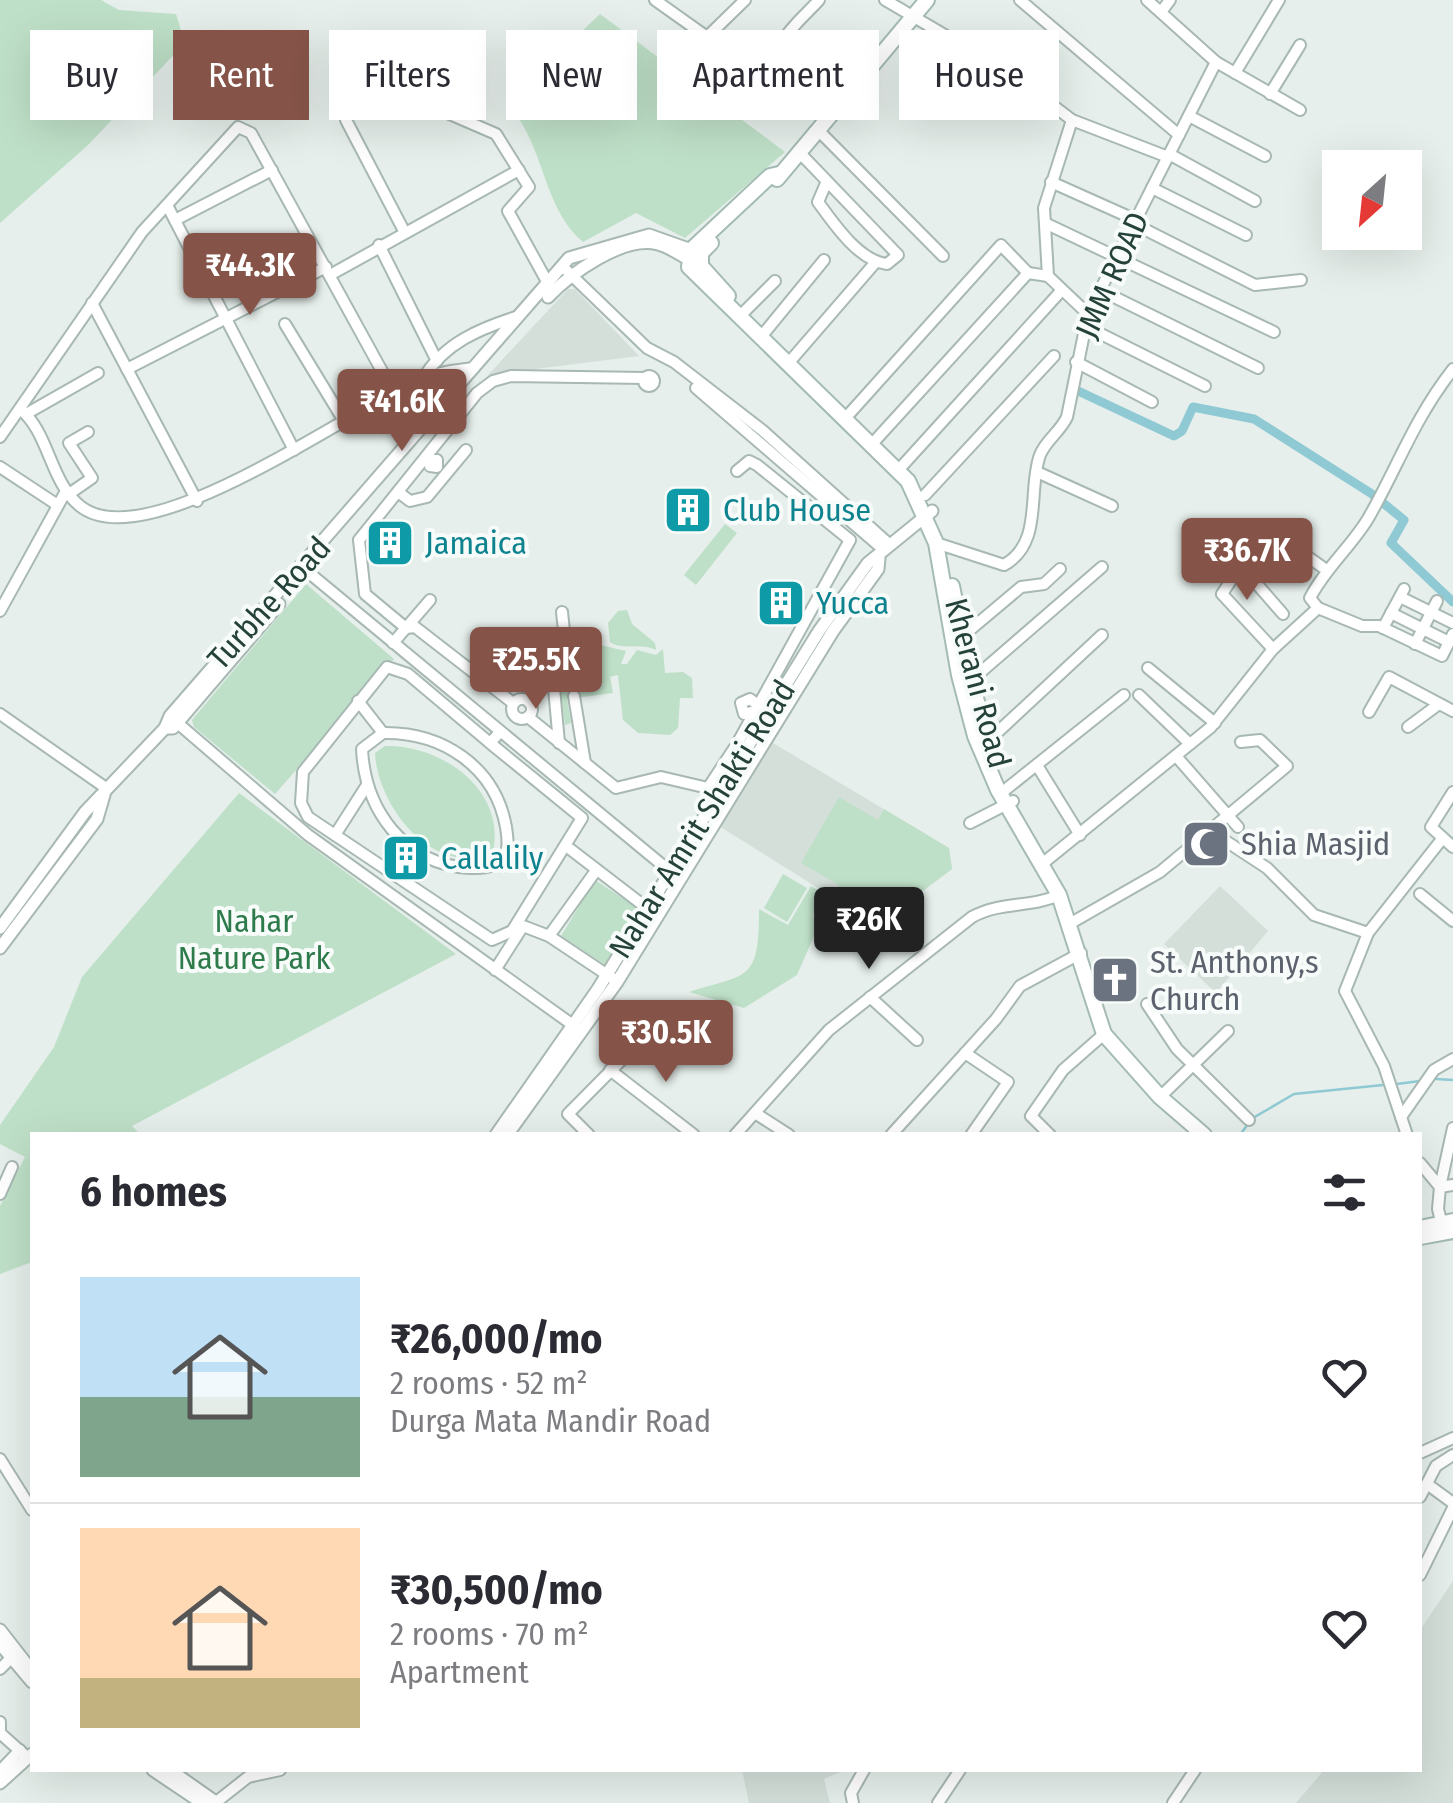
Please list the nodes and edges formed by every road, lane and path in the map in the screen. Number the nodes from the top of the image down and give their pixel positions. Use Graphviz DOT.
graph roads {
  1 [pos="656,0"];
  2 [pos="745,0"];
  3 [pos="819,0"];
  4 [pos="885,0"];
  5 [pos="927,0"];
  6 [pos="1020,0"];
  7 [pos="1147,0"];
  8 [pos="1170,0"];
  9 [pos="1278,0"];
  10 [pos="1161,12"];
  11 [pos="911,16"];
  12 [pos="793,30"];
  13 [pos="1300,45"];
  14 [pos="879,55"];
  15 [pos="1216,62"];
  16 [pos="1235,73"];
  17 [pos="1270,94"];
  18 [pos="1300,110"];
  19 [pos="1189,116"];
  20 [pos="826,120"];
  21 [pos="1072,120"];
  22 [pos="818,130"];
  23 [pos="1179,135"];
  24 [pos="798,151"];
  25 [pos="1168,156"];
  26 [pos="1265,156"];
  27 [pos="272,170"];
  28 [pos="519,170"];
  29 [pos="827,181"];
  30 [pos="1051,182"];
  31 [pos="1152,188"];
  32 [pos="1256,201"];
  33 [pos="168,207"];
  34 [pos="176,220"];
  35 [pos="1135,222"];
  36 [pos="1047,224"];
  37 [pos="404,231"];
  38 [pos="1246,235"];
  39 [pos="379,245"];
  40 [pos="942,256"];
  41 [pos="696,257"];
  42 [pos="1117,258"];
  43 [pos="824,260"];
  44 [pos="875,263"];
  45 [pos="328,271"];
  46 [pos="566,271"];
  47 [pos="1028,273"];
  48 [pos="1048,276"];
  49 [pos="1301,280"];
  50 [pos="775,281"];
  51 [pos="549,286"];
  52 [pos="1100,290"];
  53 [pos="1061,291"];
  54 [pos="92,303"];
  55 [pos="744,312"];
  56 [pos="226,315"];
  57 [pos="522,316"];
  58 [pos="1087,320"];
  59 [pos="285,324"];
  60 [pos="765,332"];
  61 [pos="1274,332"];
  62 [pos="1054,356"];
  63 [pos="792,359"];
  64 [pos="436,360"];
  65 [pos="664,361"];
  66 [pos="1076,362"];
  67 [pos="475,368"];
  68 [pos="1258,368"];
  69 [pos="1453,368"];
  70 [pos="127,369"];
  71 [pos="98,373"];
  72 [pos="424,378"];
  73 [pos="1205,386"];
  74 [pos="394,393"];
  75 [pos="1152,402"];
  76 [pos="23,411"];
  77 [pos="850,413"];
  78 [pos="344,421"];
  79 [pos="88,432"];
  80 [pos="0,438"];
  81 [pos="874,441"];
  82 [pos="412,446"];
  83 [pos="294,450"];
  84 [pos="466,450"];
  85 [pos="428,459"];
  86 [pos="903,465"];
  87 [pos="0,467"];
  88 [pos="737,471"];
  89 [pos="1038,472"];
  90 [pos="810,479"];
  91 [pos="398,492"];
  92 [pos="68,493"];
  93 [pos="924,495"];
  94 [pos="797,496"];
  95 [pos="197,501"];
  96 [pos="56,504"];
  97 [pos="1112,506"];
  98 [pos="930,513"];
  99 [pos="941,543"];
  100 [pos="884,551"];
  101 [pos="1240,566"];
  102 [pos="1102,567"];
  103 [pos="1325,568"];
  104 [pos="304,569"];
  105 [pos="1060,570"];
  106 [pos="430,600"];
  107 [pos="1437,601"];
  108 [pos="1,608"];
  109 [pos="1318,608"];
  110 [pos="562,612"];
  111 [pos="1392,613"];
  112 [pos="1432,613"];
  113 [pos="1283,614"];
  114 [pos="1453,623"];
  115 [pos="406,628"];
  116 [pos="1383,628"];
  117 [pos="1423,628"];
  118 [pos="1102,635"];
  119 [pos="958,640"];
  120 [pos="393,643"];
  121 [pos="1415,644"];
  122 [pos="1450,645"];
  123 [pos="1274,649"];
  124 [pos="1148,668"];
  125 [pos="553,677"];
  126 [pos="966,684"];
  127 [pos="1174,690"];
  128 [pos="1124,695"];
  129 [pos="1139,695"];
  130 [pos="574,696"];
  131 [pos="1166,700"];
  132 [pos="358,701"];
  133 [pos="529,702"];
  134 [pos="1439,704"];
  135 [pos="513,706"];
  136 [pos="1453,711"];
  137 [pos="763,712"];
  138 [pos="1369,712"];
  139 [pos="0,714"];
  140 [pos="1214,717"];
  141 [pos="525,718"];
  142 [pos="171,722"];
  143 [pos="1408,727"];
  144 [pos="500,732"];
  145 [pos="1199,732"];
  146 [pos="384,734"];
  147 [pos="988,741"];
  148 [pos="1241,742"];
  149 [pos="490,743"];
  150 [pos="560,743"];
  151 [pos="1190,744"];
  152 [pos="1176,756"];
  153 [pos="585,763"];
  154 [pos="1038,767"];
  155 [pos="366,786"];
  156 [pos="106,788"];
  157 [pos="1453,792"];
  158 [pos="1007,798"];
  159 [pos="1226,814"];
  160 [pos="589,818"];
  161 [pos="970,823"];
  162 [pos="1238,827"];
  163 [pos="1209,830"];
  164 [pos="334,834"];
  165 [pos="1080,835"];
  166 [pos="1442,838"];
  167 [pos="1453,847"];
  168 [pos="570,849"];
  169 [pos="1039,857"];
  170 [pos="595,872"];
  171 [pos="392,873"];
  172 [pos="674,875"];
  173 [pos="383,889"];
  174 [pos="1420,894"];
  175 [pos="1059,895"];
  176 [pos="652,911"];
  177 [pos="1453,921"];
  178 [pos="1071,923"];
  179 [pos="523,926"];
  180 [pos="0,928"];
  181 [pos="1368,934"];
  182 [pos="549,936"];
  183 [pos="0,948"];
  184 [pos="1082,953"];
  185 [pos="496,970"];
  186 [pos="612,978"];
  187 [pos="870,997"];
  188 [pos="1147,1004"];
  189 [pos="672,1009"];
  190 [pos="576,1027"];
  191 [pos="1228,1031"];
  192 [pos="1104,1034"];
  193 [pos="917,1040"];
  194 [pos="965,1053"];
  195 [pos="1453,1059"];
  196 [pos="1194,1067"];
  197 [pos="610,1070"];
  198 [pos="1160,1098"];
  199 [pos="755,1113"];
  200 [pos="1401,1117"];
  201 [pos="1249,1120"];
  202 [pos="683,1124"];
  203 [pos="1453,1128"];
  204 [pos="498,1132"];
  205 [pos="508,1132"];
  206 [pos="586,1132"];
  207 [pos="676,1132"];
  208 [pos="691,1132"];
  209 [pos="738,1132"];
  210 [pos="784,1132"];
  211 [pos="895,1132"];
  212 [pos="973,1132"];
  213 [pos="1047,1132"];
  214 [pos="1195,1132"];
  215 [pos="1406,1132"];
  216 [pos="1422,1165"];
  217 [pos="12,1167"];
  218 [pos="1453,1185"];
  219 [pos="1440,1187"];
  220 [pos="0,1194"];
  221 [pos="1448,1227"];
  222 [pos="1422,1228"];
  223 [pos="1422,1236"];
  224 [pos="1453,1438"];
  225 [pos="1422,1452"];
  226 [pos="1453,1455"];
  227 [pos="0,1460"];
  228 [pos="1427,1484"];
  229 [pos="1422,1493"];
  230 [pos="1453,1505"];
  231 [pos="30,1507"];
  232 [pos="1422,1571"];
  233 [pos="0,1630"];
  234 [pos="0,1644"];
  235 [pos="13,1656"];
  236 [pos="0,1669"];
  237 [pos="30,1669"];
  238 [pos="30,1679"];
  239 [pos="0,1722"];
  240 [pos="27,1754"];
  241 [pos="155,1772"];
  242 [pos="173,1772"];
  243 [pos="863,1772"];
  244 [pos="959,1772"];
  245 [pos="1189,1772"];
  246 [pos="251,1774"];
  247 [pos="1,1777"];
  248 [pos="202,1803"];
  249 [pos="216,1803"];
  250 [pos="853,1803"];
  251 [pos="938,1803"];
  252 [pos="1173,1803"];
  1 -- 2 [label="street"];
  3 -- 12 [label="street"];
  4 -- 11 [label="street"];
  5 -- 11 [label="main road"];
  6 -- 23 [label="street"];
  7 -- 10 [label="street"];
  8 -- 10 [label="street"];
  9 -- 16 [label="street"];
  10 -- 15 [label="street"];
  11 -- 14 [label="main road"];
  11 -- 21 [label="street"];
  13 -- 17 [label="street"];
  15 -- 16 [label="street"];
  15 -- 19 [label="street, JMM ROAD"];
  16 -- 17 [label="street"];
  17 -- 18 [label="street"];
  19 -- 23 [label="street, JMM ROAD"];
  19 -- 26 [label="street"];
  20 -- 22 [label="main road"];
  21 -- 25 [label="street"];
  21 -- 30 [label="street"];
  22 -- 24 [label="main road"];
  22 -- 40 [label="street"];
  23 -- 25 [label="street, JMM ROAD"];
  24 -- 29 [label="street"];
  24 -- 41 [label="main road"];
  25 -- 31 [label="street, JMM ROAD"];
  25 -- 32 [label="street"];
  27 -- 33 [label="street"];
  27 -- 34 [label="street"];
  27 -- 45 [label="street"];
  28 -- 37 [label="street"];
  28 -- 37 [label="street"];
  28 -- 51 [label="street"];
  29 -- 44 [label="street"];
  29 -- 44 [label="street"];
  30 -- 35 [label="street"];
  30 -- 36 [label="street"];
  31 -- 35 [label="street, JMM ROAD"];
  31 -- 38 [label="street"];
  33 -- 34 [label="street"];
  33 -- 54 [label="street"];
  34 -- 56 [label="street"];
  35 -- 42 [label="street, JMM ROAD"];
  35 -- 49 [label="street"];
  36 -- 42 [label="street"];
  36 -- 48 [label="street"];
  37 -- 39 [label="street"];
  39 -- 45 [label="street"];
  39 -- 64 [label="street"];
  41 -- 46 [label="street"];
  41 -- 55 [label="main road"];
  41 -- 81 [label="main road"];
  42 -- 52 [label="street, JMM ROAD"];
  42 -- 61 [label="street"];
  43 -- 60 [label="street"];
  44 -- 63 [label="street"];
  45 -- 56 [label="street"];
  45 -- 74 [label="street"];
  46 -- 51 [label="street, Turbhe Road"];
  46 -- 65 [label="street"];
  46 -- 82 [label="street"];
  47 -- 48 [label="street"];
  47 -- 77 [label="street"];
  47 -- 81 [label="street"];
  48 -- 53 [label="street"];
  50 -- 55 [label="street"];
  51 -- 57 [label="street, Turbhe Road"];
  52 -- 58 [label="street, JMM ROAD"];
  52 -- 68 [label="street"];
  53 -- 58 [label="street"];
  53 -- 86 [label="street"];
  54 -- 70 [label="street"];
  54 -- 76 [label="street"];
  55 -- 60 [label="main road"];
  56 -- 70 [label="street"];
  56 -- 83 [label="street"];
  57 -- 64 [label="street"];
  57 -- 67 [label="street, Turbhe Road"];
  58 -- 66 [label="street, JMM ROAD"];
  58 -- 73 [label="street"];
  59 -- 78 [label="street"];
  60 -- 63 [label="main road"];
  62 -- 93 [label="street"];
  63 -- 77 [label="main road"];
  64 -- 72 [label="street"];
  65 -- 85 [label="street"];
  65 -- 90 [label="street"];
  66 -- 75 [label="street"];
  66 -- 89 [label="street, JMM ROAD"];
  67 -- 72 [label="street"];
  67 -- 82 [label="street, Turbhe Road"];
  69 -- 103 [label="street"];
  70 -- 95 [label="street"];
  71 -- 76 [label="street"];
  72 -- 74 [label="street"];
  74 -- 78 [label="street"];
  76 -- 80 [label="street"];
  76 -- 92 [label="street"];
  77 -- 81 [label="main road"];
  78 -- 83 [label="street"];
  79 -- 92 [label="street"];
  81 -- 86 [label="main road"];
  81 -- 98 [label="main road"];
  82 -- 85 [label="street"];
  82 -- 104 [label="street, Turbhe Road"];
  83 -- 95 [label="street"];
  84 -- 91 [label="street"];
  85 -- 91 [label="street"];
  86 -- 93 [label="main road"];
  87 -- 96 [label="street"];
  88 -- 94 [label="street"];
  89 -- 97 [label="street"];
  89 -- 99 [label="street, JMM ROAD"];
  90 -- 94 [label="street"];
  90 -- 100 [label="street"];
  91 -- 115 [label="street"];
  92 -- 95 [label="street"];
  92 -- 96 [label="street"];
  93 -- 98 [label="main road"];
  94 -- 137 [label="street"];
  96 -- 108 [label="street"];
  98 -- 99 [label="main road, Kherani Road"];
  98 -- 100 [label="street, Nahar Amrit Shakti Road"];
  99 -- 119 [label="main road, Kherani Road"];
  100 -- 137 [label="street, Nahar Amrit Shakti Road"];
  101 -- 103 [label="street"];
  101 -- 113 [label="street"];
  101 -- 123 [label="street"];
  102 -- 126 [label="street"];
  103 -- 109 [label="street"];
  104 -- 120 [label="street"];
  104 -- 142 [label="street, Turbhe Road"];
  105 -- 119 [label="street"];
  106 -- 115 [label="street"];
  107 -- 112 [label="street"];
  109 -- 116 [label="street"];
  109 -- 123 [label="street"];
  110 -- 125 [label="street"];
  111 -- 112 [label="street"];
  111 -- 116 [label="street"];
  111 -- 117 [label="street"];
  112 -- 114 [label="street"];
  112 -- 117 [label="street"];
  115 -- 120 [label="street"];
  115 -- 135 [label="street"];
  116 -- 121 [label="street"];
  117 -- 121 [label="street"];
  117 -- 122 [label="street"];
  118 -- 147 [label="street"];
  119 -- 126 [label="main road, Kherani Road"];
  120 -- 144 [label="street"];
  121 -- 122 [label="street"];
  123 -- 140 [label="street"];
  124 -- 127 [label="street"];
  125 -- 133 [label="street"];
  125 -- 150 [label="street"];
  126 -- 147 [label="main road, Kherani Road"];
  126 -- 158 [label="main road, Kherani Road"];
  127 -- 131 [label="street"];
  127 -- 140 [label="street"];
  128 -- 154 [label="street"];
  129 -- 151 [label="street"];
  130 -- 153 [label="street"];
  132 -- 146 [label="street"];
  132 -- 149 [label="street"];
  132 -- 164 [label="street"];
  133 -- 135 [label="street"];
  133 -- 141 [label="street"];
  134 -- 136 [label="street"];
  134 -- 138 [label="street"];
  134 -- 143 [label="street"];
  135 -- 141 [label="street"];
  135 -- 144 [label="street"];
  137 -- 153 [label="street"];
  137 -- 172 [label="street, Nahar Amrit Shakti Road"];
  137 -- 172 [label="street, Nahar Amrit Shakti Road"];
  139 -- 156 [label="street"];
  140 -- 145 [label="street"];
  140 -- 151 [label="street"];
  141 -- 144 [label="street"];
  141 -- 150 [label="street"];
  142 -- 156 [label="street, Turbhe Road"];
  142 -- 173 [label="street"];
  144 -- 149 [label="street"];
  144 -- 172 [label="street"];
  146 -- 155 [label="street"];
  146 -- 155 [label="street"];
  147 -- 158 [label="main road, Kherani Road"];
  148 -- 159 [label="street"];
  149 -- 171 [label="street"];
  150 -- 153 [label="street"];
  151 -- 152 [label="street"];
  152 -- 159 [label="street"];
  152 -- 165 [label="street"];
  154 -- 158 [label="street"];
  154 -- 165 [label="street"];
  155 -- 164 [label="street"];
  156 -- 180 [label="street, Turbhe Road"];
  156 -- 183 [label="street"];
  157 -- 166 [label="street"];
  158 -- 161 [label="street"];
  158 -- 169 [label="main road, Kherani Road"];
  159 -- 162 [label="street"];
  159 -- 163 [label="street"];
  160 -- 168 [label="street"];
  163 -- 178 [label="street"];
  163 -- 181 [label="street"];
  164 -- 171 [label="street"];
  165 -- 169 [label="street"];
  166 -- 167 [label="street"];
  166 -- 181 [label="street"];
  168 -- 170 [label="street"];
  168 -- 179 [label="street"];
  169 -- 175 [label="main road, Kherani Road"];
  170 -- 176 [label="street"];
  170 -- 182 [label="street"];
  171 -- 173 [label="street"];
  172 -- 176 [label="street, Nahar Amrit Shakti Road"];
  173 -- 185 [label="street"];
  174 -- 177 [label="street"];
  175 -- 178 [label="main road, Kherani Road"];
  175 -- 187 [label="street"];
  176 -- 186 [label="street, Nahar Amrit Shakti Road"];
  178 -- 184 [label="main road, Kherani Road"];
  179 -- 182 [label="street"];
  179 -- 185 [label="street"];
  181 -- 200 [label="street"];
  182 -- 186 [label="street"];
  184 -- 192 [label="main road, Kherani Road"];
  184 -- 194 [label="street"];
  185 -- 190 [label="street"];
  186 -- 190 [label="street, Nahar Amrit Shakti Road"];
  187 -- 193 [label="street"];
  187 -- 199 [label="street"];
  188 -- 196 [label="street"];
  189 -- 197 [label="street"];
  190 -- 204 [label="street, Nahar Amrit Shakti Road"];
  190 -- 205 [label="street, Nahar Amrit Shakti Road"];
  191 -- 196 [label="street"];
  192 -- 198 [label="main road, Kherani Road"];
  192 -- 213 [label="street"];
  194 -- 211 [label="street"];
  194 -- 212 [label="street"];
  195 -- 200 [label="street"];
  196 -- 198 [label="street"];
  196 -- 201 [label="street"];
  197 -- 202 [label="street"];
  197 -- 206 [label="street"];
  198 -- 214 [label="main road, Kherani Road"];
  199 -- 209 [label="street"];
  199 -- 210 [label="street"];
  200 -- 215 [label="street"];
  202 -- 207 [label="street"];
  202 -- 208 [label="street"];
  203 -- 219 [label="street"];
  216 -- 219 [label="street"];
  217 -- 220 [label="street"];
  218 -- 219 [label="street"];
  219 -- 221 [label="street"];
  221 -- 222 [label="main road"];
  221 -- 223 [label="main road"];
  224 -- 225 [label="street"];
  226 -- 228 [label="street"];
  227 -- 231 [label="street"];
  228 -- 229 [label="street"];
  228 -- 230 [label="street"];
  230 -- 232 [label="street"];
  233 -- 235 [label="street"];
  234 -- 235 [label="street"];
  235 -- 236 [label="street"];
  235 -- 237 [label="street"];
  235 -- 238 [label="street"];
  239 -- 240 [label="street"];
  240 -- 247 [label="street"];
  241 -- 248 [label="street"];
  242 -- 249 [label="street"];
  243 -- 250 [label="street"];
  244 -- 251 [label="street"];
  245 -- 252 [label="street"];
  246 -- 249 [label="street"];
}
